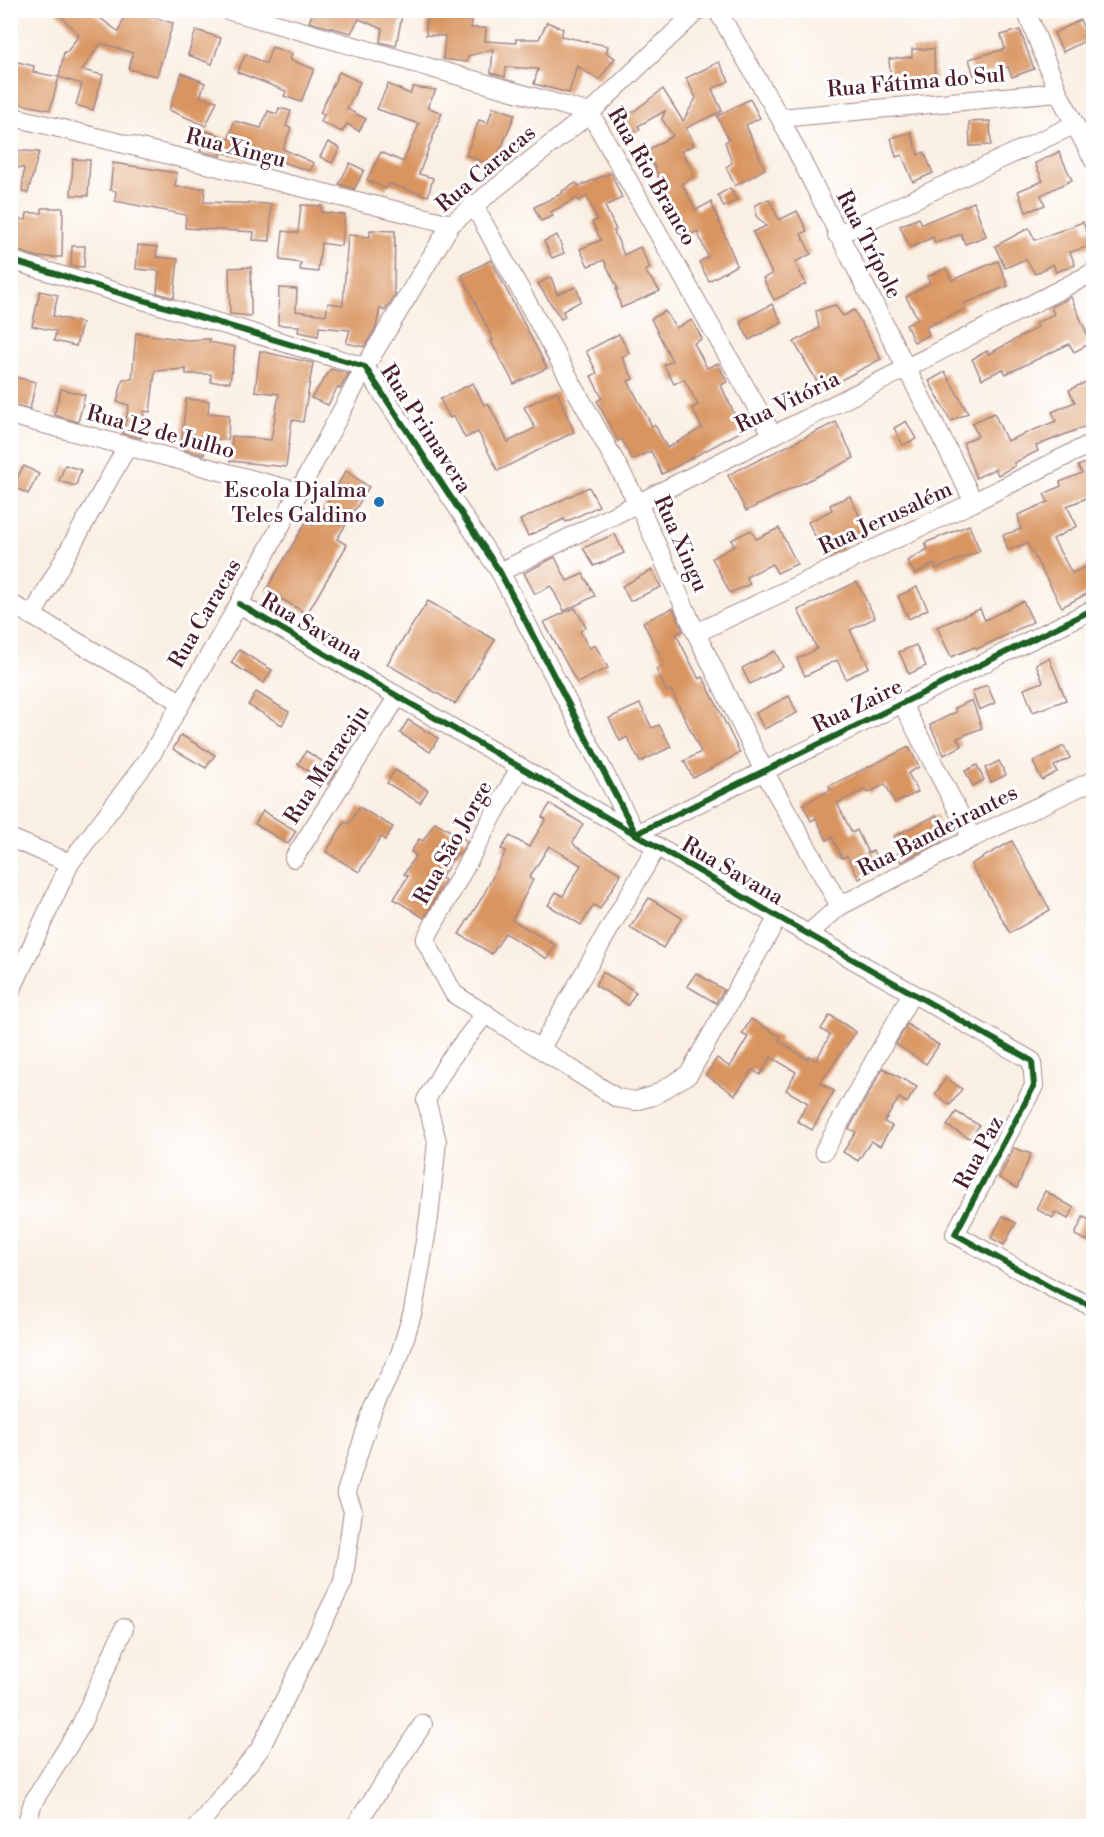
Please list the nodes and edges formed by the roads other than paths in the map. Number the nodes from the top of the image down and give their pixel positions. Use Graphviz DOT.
graph roads {
  1 [pos="227,10"];
  2 [pos="698,10"];
  3 [pos="717,10"];
  4 [pos="1026,10"];
  5 [pos="1058,92"];
  6 [pos="590,113"];
  7 [pos="10,116"];
  8 [pos="780,118"];
  9 [pos="1074,125"];
  10 [pos="1094,161"];
  11 [pos="473,204"];
  12 [pos="451,224"];
  13 [pos="837,235"];
  14 [pos="10,260"];
  15 [pos="1094,272"];
  16 [pos="365,366"];
  17 [pos="906,369"];
  18 [pos="10,415"];
  19 [pos="772,434"];
  20 [pos="1094,441"];
  21 [pos="127,447"];
  22 [pos="299,492"];
  23 [pos="974,502"];
  24 [pos="638,503"];
  25 [pos="500,572"];
  26 [pos="10,603"];
  27 [pos="239,604"];
  28 [pos="1094,609"];
  29 [pos="32,616"];
  30 [pos="696,633"];
  31 [pos="398,696"];
  32 [pos="181,702"];
  33 [pos="902,703"];
  34 [pos="520,767"];
  35 [pos="764,771"];
  36 [pos="1094,780"];
  37 [pos="636,834"];
  38 [pos="10,838"];
  39 [pos="972,838"];
  40 [pos="657,846"];
  41 [pos="294,858"];
  42 [pos="70,863"];
  43 [pos="840,906"];
  44 [pos="778,917"];
  45 [pos="808,934"];
  46 [pos="10,993"];
  47 [pos="912,993"];
  48 [pos="486,1013"];
  49 [pos="541,1048"];
  50 [pos="1034,1086"];
  51 [pos="824,1150"];
  52 [pos="1094,1306"];
  53 [pos="124,1628"];
  54 [pos="423,1724"];
  55 [pos="26,1827"];
  56 [pos="198,1827"];
  57 [pos="355,1827"];
  1 -- 6 [label="street, Rua Rio Branco"];
  2 -- 6 [label="street, Rua Caracas"];
  3 -- 8 [label="street, Rua Trípole"];
  4 -- 5 [label="street"];
  5 -- 8 [label="street, Rua Fátima do Sul"];
  5 -- 9 [label="street"];
  6 -- 11 [label="street, Rua Caracas"];
  6 -- 19 [label="street, Rua Rio Branco"];
  7 -- 12 [label="street, Rua Xingu"];
  8 -- 13 [label="street, Rua Trípole"];
  9 -- 10 [label="street"];
  9 -- 13 [label="street"];
  11 -- 12 [label="street, Rua Caracas"];
  11 -- 24 [label="street, Rua Xingu"];
  12 -- 16 [label="street, Rua Caracas"];
  13 -- 17 [label="street, Rua Trípole"];
  14 -- 16 [label="street, Rua Primavera"];
  15 -- 17 [label="street, Rua Vitória"];
  16 -- 22 [label="street, Rua Caracas"];
  16 -- 25 [label="street, Rua Primavera"];
  17 -- 19 [label="street, Rua Vitória"];
  17 -- 23 [label="street, Rua Trípole"];
  18 -- 21 [label="street, Rua 12 de Julho"];
  19 -- 24 [label="street, Rua Vitória"];
  20 -- 23 [label="street, Rua Jerusalém"];
  21 -- 22 [label="street, Rua 12 de Julho"];
  21 -- 29 [label="street"];
  22 -- 27 [label="street, Rua Caracas"];
  23 -- 30 [label="street, Rua Jerusalém"];
  24 -- 25 [label="street, Rua Vitória"];
  24 -- 30 [label="street, Rua Xingu"];
  25 -- 37 [label="street, Rua Primavera"];
  26 -- 29 [label="street"];
  27 -- 31 [label="street, Rua Savana"];
  27 -- 32 [label="street, Rua Caracas"];
  28 -- 33 [label="street, Rua Zaire"];
  29 -- 32 [label="street"];
  30 -- 35 [label="street, Rua Xingu"];
  31 -- 34 [label="street, Rua Savana"];
  31 -- 41 [label="street, Rua Maracaju"];
  32 -- 42 [label="street, Rua Caracas"];
  33 -- 35 [label="street, Rua Zaire"];
  33 -- 39 [label="street"];
  34 -- 37 [label="street, Rua Savana"];
  34 -- 48 [label="street, Rua São Jorge"];
  35 -- 37 [label="street, Rua Zaire"];
  35 -- 43 [label="street, Rua Xingu"];
  36 -- 39 [label="street, Rua Bandeirantes"];
  37 -- 40 [label="street, Rua Savana"];
  38 -- 42 [label="street"];
  39 -- 43 [label="street, Rua Bandeirantes"];
  40 -- 44 [label="street, Rua Savana"];
  40 -- 49 [label="street"];
  42 -- 46 [label="street, Rua Caracas"];
  43 -- 45 [label="street, Rua Bandeirantes"];
  44 -- 45 [label="street, Rua Savana"];
  44 -- 49 [label="street"];
  45 -- 47 [label="street, Rua Savana"];
  47 -- 50 [label="street, Rua Savana"];
  47 -- 51 [label="street"];
  48 -- 49 [label="street"];
  48 -- 56 [label="street"];
  50 -- 52 [label="street, Rua Paz"];
  53 -- 55 [label="street"];
  54 -- 57 [label="street"];
}
